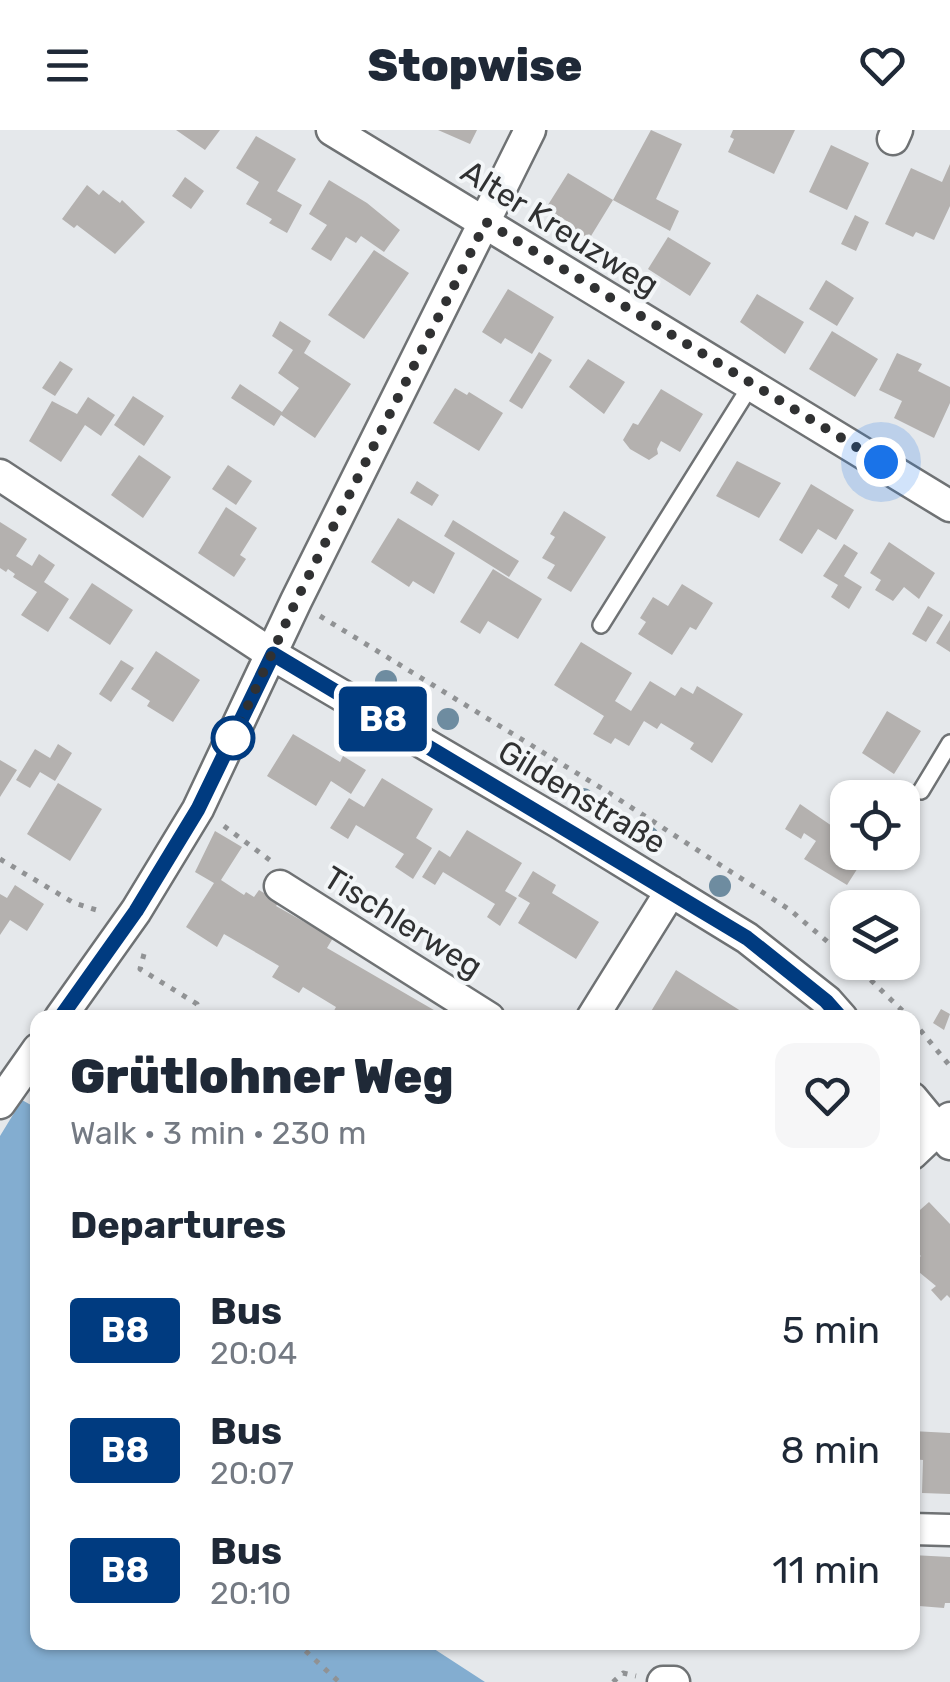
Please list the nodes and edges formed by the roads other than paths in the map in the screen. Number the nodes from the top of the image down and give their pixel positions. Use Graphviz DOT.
graph roads {
  1 [pos="332,130"];
  2 [pos="530,130"];
  3 [pos="486,222"];
  4 [pos="752,385"];
  5 [pos="0,475"];
  6 [pos="950,506"];
  7 [pos="601,624"];
  8 [pos="273,654"];
  9 [pos="950,743"];
  10 [pos="921,791"];
  11 [pos="280,886"];
  12 [pos="670,891"];
  13 [pos="66,1010"];
  14 [pos="477,1010"];
  15 [pos="597,1010"];
  16 [pos="834,1010"];
  17 [pos="30,1060"];
  18 [pos="0,1103"];
  19 [pos="920,1106"];
  20 [pos="946,1130"];
  21 [pos="920,1148"];
  22 [pos="920,1529"];
  23 [pos="950,1530"];
  24 [pos="663,1682"];
  25 [pos="674,1682"];
  1 -- 3 [label="street, Alter Kreuzweg"];
  2 -- 3 [label="street"];
  3 -- 4 [label="street, Alter Kreuzweg"];
  3 -- 8 [label="street"];
  4 -- 6 [label="street, Alter Kreuzweg"];
  4 -- 7 [label="lane"];
  5 -- 8 [label="street, Gildenstraße"];
  8 -- 12 [label="street, Gildenstraße"];
  8 -- 13 [label="street"];
  9 -- 10 [label="lane"];
  11 -- 14 [label="street, Tischlerweg"];
  12 -- 15 [label="street"];
  12 -- 16 [label="street, Gildenstraße"];
  17 -- 18 [label="street"];
  19 -- 20 [label="street"];
  20 -- 21 [label="street"];
  22 -- 23 [label="street"];
  24 -- 25 [label="street"];
}
